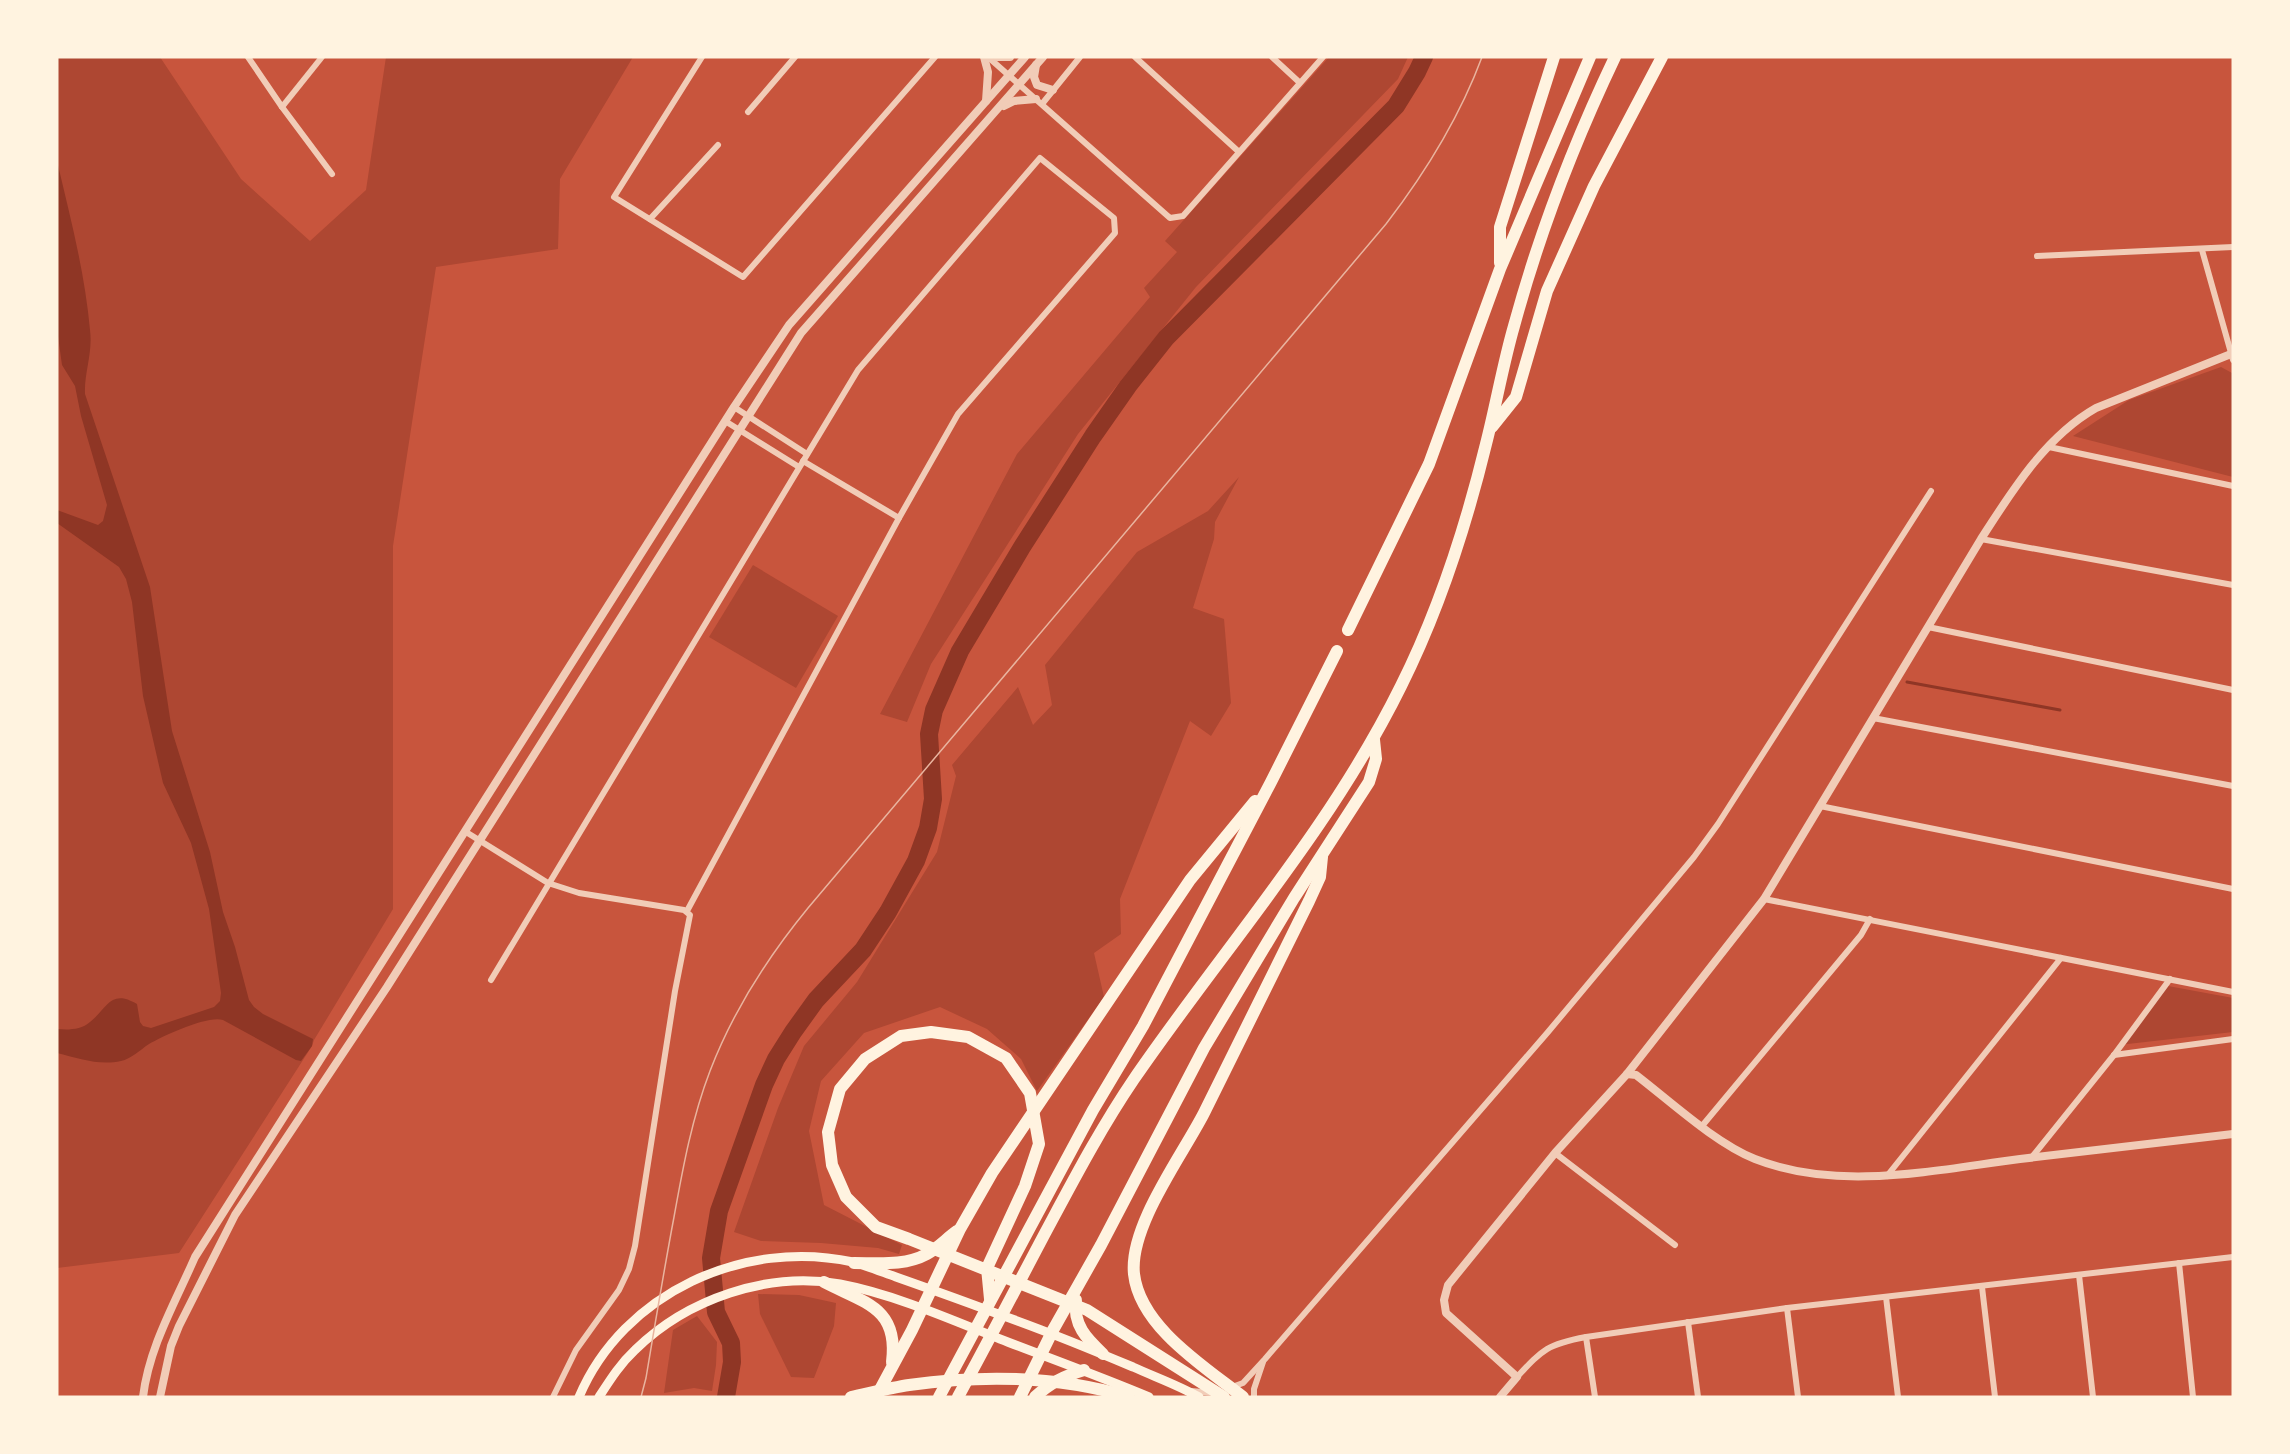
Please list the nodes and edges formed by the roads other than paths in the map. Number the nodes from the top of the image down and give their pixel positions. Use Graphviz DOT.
graph roads {
  1 [pos="248,57"];
  2 [pos="322,57"];
  3 [pos="702,57"];
  4 [pos="795,57"];
  5 [pos="935,57"];
  6 [pos="984,57"];
  7 [pos="988,57"];
  8 [pos="997,57"];
  9 [pos="1010,57"];
  10 [pos="1025,57"];
  11 [pos="1043,57"];
  12 [pos="1080,57"];
  13 [pos="1135,57"];
  14 [pos="1272,57"];
  15 [pos="1323,57"];
  16 [pos="1554,57"];
  17 [pos="1590,57"];
  18 [pos="1615,57"];
  19 [pos="1662,57"];
  20 [pos="1036,65"];
  21 [pos="1009,75"];
  22 [pos="1299,82"];
  23 [pos="1020,84"];
  24 [pos="1053,90"];
  25 [pos="986,101"];
  26 [pos="1039,101"];
  27 [pos="282,107"];
  28 [pos="999,109"];
  29 [pos="748,112"];
  30 [pos="718,145"];
  31 [pos="1239,152"];
  32 [pos="332,174"];
  33 [pos="650,219"];
  34 [pos="2233,247"];
  35 [pos="2202,250"];
  36 [pos="2037,256"];
  37 [pos="1500,269"];
  38 [pos="2232,357"];
  39 [pos="734,407"];
  40 [pos="749,417"];
  41 [pos="725,421"];
  42 [pos="740,430"];
  43 [pos="1489,431"];
  44 [pos="2049,447"];
  45 [pos="807,454"];
  46 [pos="803,460"];
  47 [pos="799,467"];
  48 [pos="2233,486"];
  49 [pos="1931,491"];
  50 [pos="899,518"];
  51 [pos="1981,539"];
  52 [pos="2233,585"];
  53 [pos="1928,627"];
  54 [pos="1348,630"];
  55 [pos="1337,651"];
  56 [pos="2233,690"];
  57 [pos="1873,718"];
  58 [pos="1374,740"];
  59 [pos="1271,782"];
  60 [pos="2233,786"];
  61 [pos="1820,806"];
  62 [pos="466,832"];
  63 [pos="480,841"];
  64 [pos="1322,855"];
  65 [pos="548,883"];
  66 [pos="2233,889"];
  67 [pos="1764,899"];
  68 [pos="686,910"];
  69 [pos="1870,919"];
  70 [pos="2061,957"];
  71 [pos="2170,979"];
  72 [pos="491,980"];
  73 [pos="2233,992"];
  74 [pos="2233,1039"];
  75 [pos="2114,1055"];
  76 [pos="1627,1074"];
  77 [pos="1702,1126"];
  78 [pos="2233,1134"];
  79 [pos="1555,1153"];
  80 [pos="2032,1158"];
  81 [pos="1887,1176"];
  82 [pos="960,1229"];
  83 [pos="1675,1245"];
  84 [pos="2233,1257"];
  85 [pos="854,1263"];
  86 [pos="2179,1263"];
  87 [pos="2079,1275"];
  88 [pos="824,1282"];
  89 [pos="1077,1287"];
  90 [pos="1982,1287"];
  91 [pos="934,1290"];
  92 [pos="1886,1297"];
  93 [pos="990,1299"];
  94 [pos="1787,1308"];
  95 [pos="925,1309"];
  96 [pos="1688,1322"];
  97 [pos="1047,1331"];
  98 [pos="1586,1337"];
  99 [pos="1037,1353"];
  100 [pos="1103,1354"];
  101 [pos="1264,1359"];
  102 [pos="891,1369"];
  103 [pos="1084,1370"];
  104 [pos="1516,1377"];
  105 [pos="1188,1391"];
  106 [pos="142,1397"];
  107 [pos="160,1397"];
  108 [pos="553,1397"];
  109 [pos="579,1397"];
  110 [pos="599,1397"];
  111 [pos="851,1397"];
  112 [pos="876,1397"];
  113 [pos="939,1397"];
  114 [pos="958,1397"];
  115 [pos="1020,1397"];
  116 [pos="1035,1397"];
  117 [pos="1129,1397"];
  118 [pos="1149,1397"];
  119 [pos="1199,1397"];
  120 [pos="1224,1397"];
  121 [pos="1243,1397"];
  122 [pos="1254,1397"];
  123 [pos="1500,1397"];
  124 [pos="1595,1397"];
  125 [pos="1698,1397"];
  126 [pos="1798,1397"];
  127 [pos="1898,1397"];
  128 [pos="1995,1397"];
  129 [pos="2093,1397"];
  130 [pos="2193,1397"];
  1 -- 27 [label="street"];
  2 -- 27 [label="street"];
  3 -- 33 [label="street"];
  4 -- 29 [label="street"];
  5 -- 33 [label="street"];
  6 -- 25 [label="street"];
  7 -- 21 [label="street"];
  8 -- 9 [label="street"];
  10 -- 21 [label="street"];
  11 -- 20 [label="street"];
  12 -- 24 [label="street"];
  13 -- 31 [label="street"];
  14 -- 22 [label="street"];
  15 -- 22 [label="street"];
  16 -- 37 [label="highway"];
  17 -- 37 [label="highway"];
  18 -- 43 [label="highway"];
  19 -- 43 [label="highway"];
  20 -- 23 [label="street"];
  20 -- 24 [label="street"];
  21 -- 23 [label="street"];
  21 -- 25 [label="street"];
  22 -- 31 [label="street"];
  23 -- 26 [label="street"];
  23 -- 28 [label="street"];
  24 -- 26 [label="street"];
  25 -- 39 [label="street"];
  26 -- 28 [label="street"];
  26 -- 31 [label="street"];
  27 -- 32 [label="street"];
  28 -- 40 [label="street"];
  30 -- 33 [label="street"];
  34 -- 35 [label="street"];
  35 -- 36 [label="street"];
  35 -- 38 [label="street"];
  37 -- 54 [label="highway"];
  38 -- 44 [label="street"];
  39 -- 40 [label="street"];
  39 -- 41 [label="street"];
  40 -- 42 [label="street"];
  40 -- 45 [label="street"];
  41 -- 42 [label="street"];
  41 -- 62 [label="street"];
  42 -- 47 [label="street"];
  42 -- 63 [label="street"];
  43 -- 58 [label="highway"];
  44 -- 48 [label="street"];
  44 -- 51 [label="street"];
  45 -- 46 [label="street"];
  45 -- 50 [label="street"];
  46 -- 47 [label="street"];
  46 -- 50 [label="street"];
  47 -- 65 [label="street"];
  49 -- 101 [label="street"];
  50 -- 68 [label="street"];
  51 -- 52 [label="street"];
  51 -- 53 [label="street"];
  53 -- 56 [label="street"];
  53 -- 57 [label="street"];
  55 -- 59 [label="highway"];
  57 -- 60 [label="street"];
  57 -- 61 [label="street"];
  58 -- 64 [label="highway"];
  58 -- 114 [label="highway"];
  59 -- 82 [label="highway"];
  59 -- 93 [label="highway"];
  61 -- 66 [label="street"];
  61 -- 67 [label="street"];
  62 -- 63 [label="street"];
  62 -- 106 [label="street"];
  63 -- 65 [label="street"];
  63 -- 107 [label="street"];
  64 -- 89 [label="highway"];
  64 -- 121 [label="highway"];
  65 -- 68 [label="street"];
  65 -- 72 [label="street"];
  67 -- 69 [label="street"];
  67 -- 76 [label="street"];
  68 -- 108 [label="street"];
  69 -- 70 [label="street"];
  69 -- 77 [label="street"];
  70 -- 71 [label="street"];
  70 -- 81 [label="street"];
  71 -- 73 [label="street"];
  71 -- 75 [label="street"];
  74 -- 75 [label="street"];
  75 -- 80 [label="street"];
  76 -- 77 [label="street"];
  76 -- 79 [label="street"];
  77 -- 81 [label="street"];
  78 -- 80 [label="street"];
  79 -- 83 [label="street"];
  79 -- 104 [label="street"];
  80 -- 81 [label="street"];
  82 -- 85 [label="highway"];
  82 -- 91 [label="highway"];
  84 -- 86 [label="street"];
  85 -- 91 [label="main road"];
  85 -- 109 [label="main road"];
  86 -- 87 [label="street"];
  86 -- 130 [label="street"];
  87 -- 90 [label="street"];
  87 -- 129 [label="street"];
  88 -- 95 [label="main road"];
  88 -- 102 [label="highway"];
  88 -- 110 [label="main road"];
  89 -- 97 [label="highway"];
  89 -- 100 [label="highway"];
  90 -- 92 [label="street"];
  90 -- 128 [label="street"];
  91 -- 95 [label="highway"];
  91 -- 97 [label="main road"];
  92 -- 94 [label="street"];
  92 -- 127 [label="street"];
  93 -- 113 [label="highway"];
  93 -- 120 [label="highway"];
  94 -- 96 [label="street"];
  94 -- 126 [label="street"];
  95 -- 99 [label="main road"];
  95 -- 102 [label="highway"];
  96 -- 98 [label="street"];
  96 -- 125 [label="street"];
  97 -- 99 [label="highway"];
  97 -- 100 [label="main road"];
  98 -- 104 [label="street"];
  98 -- 124 [label="street"];
  99 -- 103 [label="main road"];
  99 -- 115 [label="highway"];
  100 -- 105 [label="main road"];
  101 -- 105 [label="street"];
  101 -- 122 [label="street"];
  102 -- 112 [label="highway"];
  103 -- 116 [label="highway"];
  103 -- 118 [label="main road"];
  104 -- 123 [label="street"];
  105 -- 119 [label="main road"];
  111 -- 117 [label="highway"];
}
